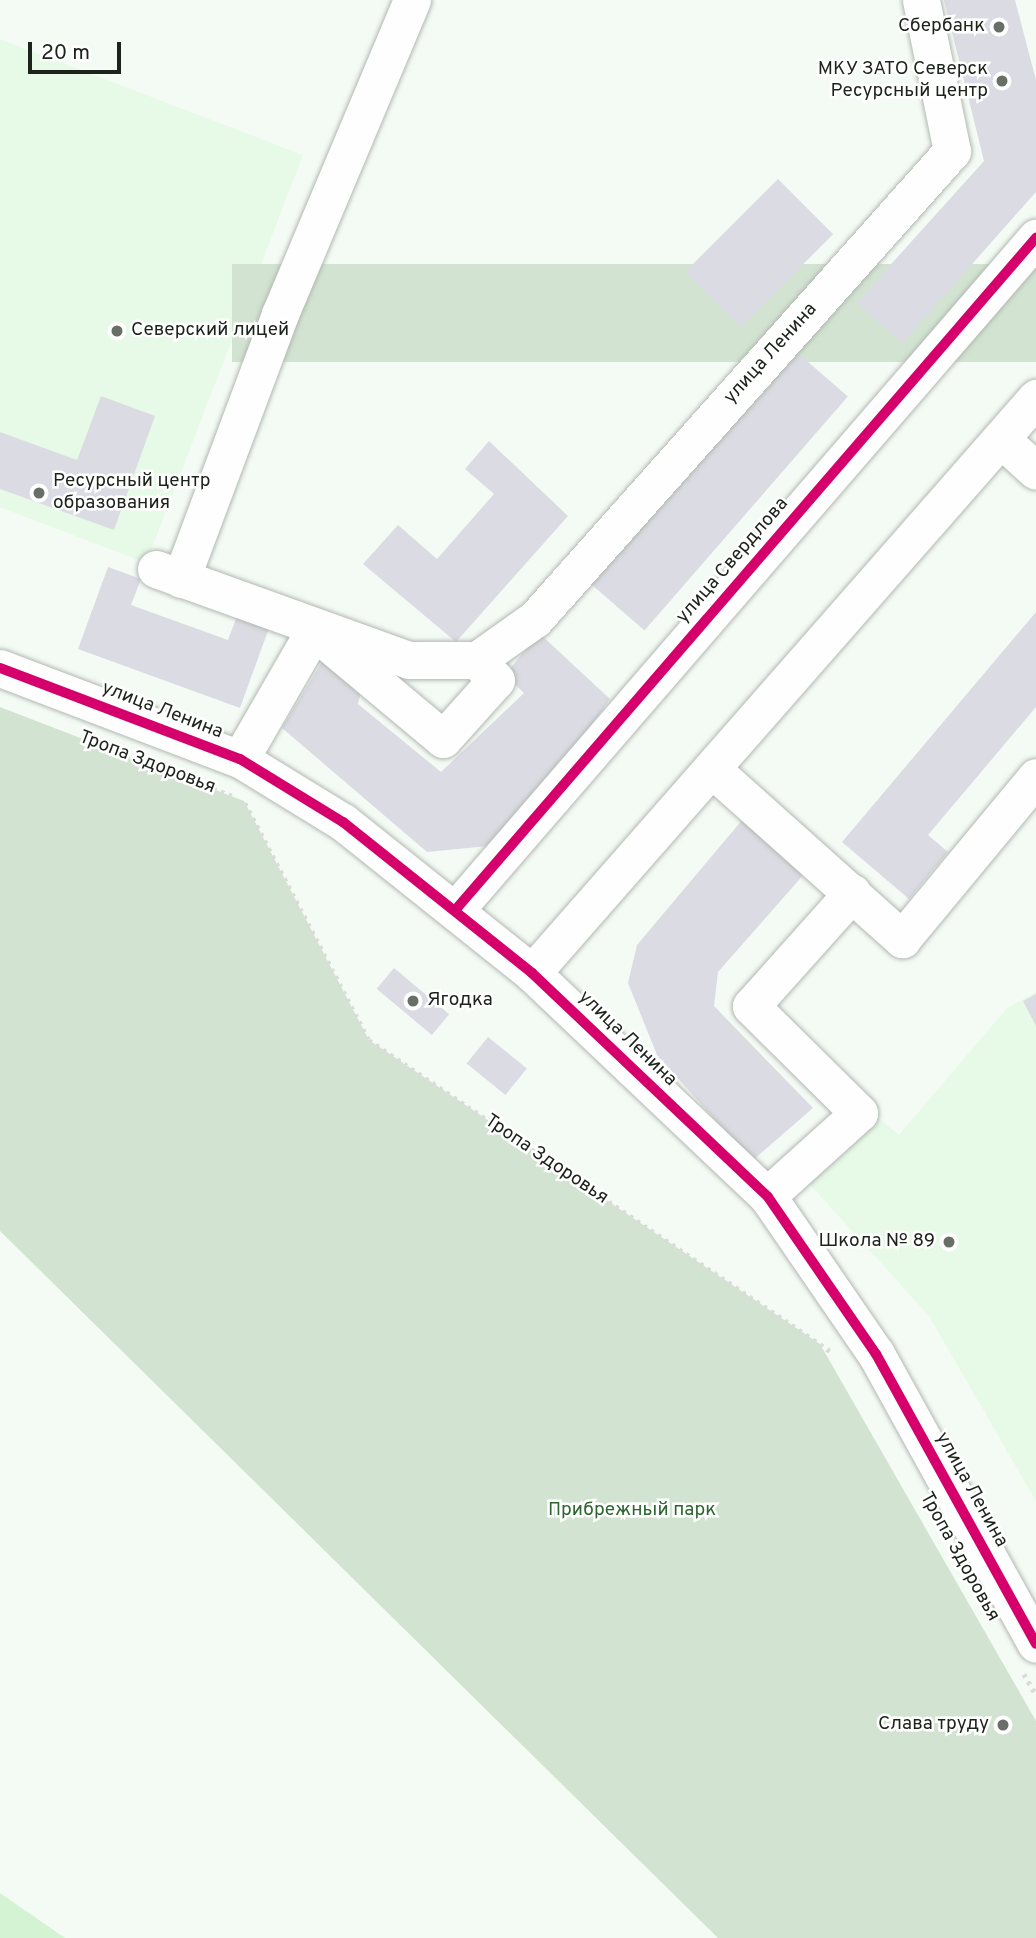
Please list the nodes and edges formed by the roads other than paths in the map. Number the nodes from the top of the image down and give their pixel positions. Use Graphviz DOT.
graph roads {
  1 [pos="412,0"];
  2 [pos="921,0"];
  3 [pos="1036,238"];
  4 [pos="1036,398"];
  5 [pos="1001,439"];
  6 [pos="1036,471"];
  7 [pos="314,631"];
  8 [pos="477,660"];
  9 [pos="0,668"];
  10 [pos="240,759"];
  11 [pos="713,770"];
  12 [pos="1036,777"];
  13 [pos="852,893"];
  14 [pos="457,908"];
  15 [pos="532,973"];
  16 [pos="767,1196"];
  17 [pos="1030,1637"];
  1 -- 7 [label="street"];
  2 -- 8 [label="street, улица Ленина"];
  3 -- 14 [label="street, улица Свердлова"];
  4 -- 5 [label="street"];
  5 -- 6 [label="street"];
  5 -- 11 [label="street"];
  7 -- 8 [label="street"];
  7 -- 8 [label="street"];
  7 -- 10 [label="street, улица Ленина"];
  9 -- 10 [label="street, улица Ленина"];
  10 -- 14 [label="street, улица Ленина"];
  11 -- 13 [label="street"];
  11 -- 15 [label="street"];
  12 -- 13 [label="street"];
  13 -- 16 [label="street"];
  14 -- 15 [label="street, улица Ленина"];
  15 -- 16 [label="street, улица Ленина"];
  16 -- 17 [label="street, улица Ленина"];
}
